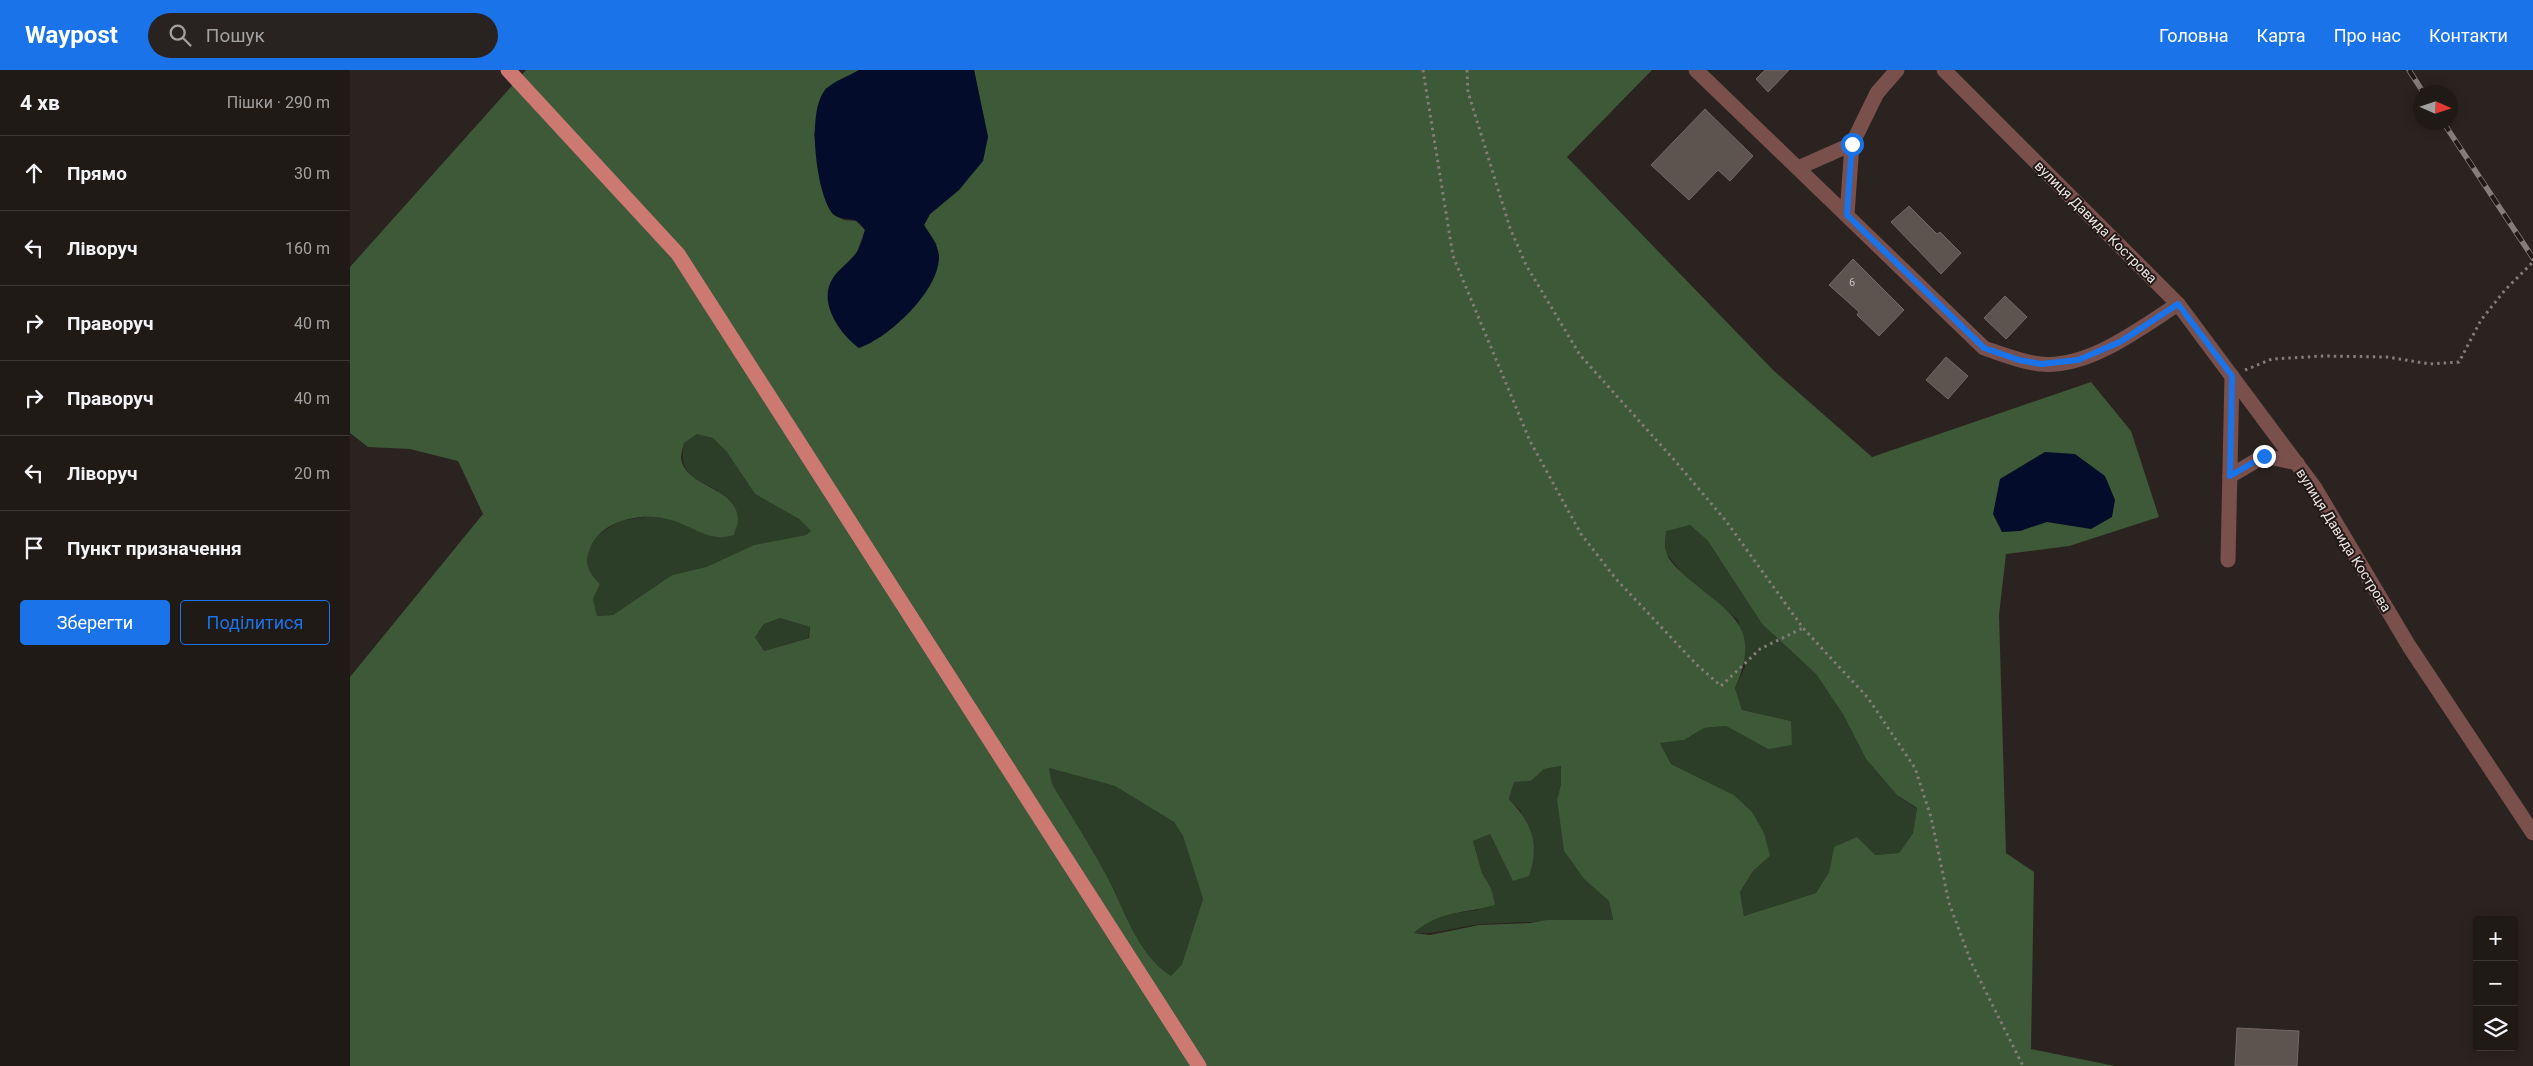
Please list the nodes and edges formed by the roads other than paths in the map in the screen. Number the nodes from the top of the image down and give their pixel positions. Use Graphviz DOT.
graph roads {
  1 [pos="508,70"];
  2 [pos="1696,70"];
  3 [pos="1897,70"];
  4 [pos="1944,70"];
  5 [pos="1852,144"];
  6 [pos="1798,168"];
  7 [pos="1847,215"];
  8 [pos="2178,304"];
  9 [pos="2232,376"];
  10 [pos="2297,463"];
  11 [pos="2230,476"];
  12 [pos="2228,560"];
  13 [pos="2533,833"];
  14 [pos="1199,1066"];
  1 -- 14 [label="main road"];
  2 -- 6 [label="street"];
  3 -- 5 [label="street"];
  4 -- 8 [label="street, вулиця Давида Кострова"];
  5 -- 6 [label="street"];
  5 -- 7 [label="street"];
  6 -- 7 [label="street"];
  7 -- 8 [label="street"];
  8 -- 9 [label="street, вулиця Давида Кострова"];
  9 -- 10 [label="street, вулиця Давида Кострова"];
  9 -- 11 [label="street"];
  10 -- 11 [label="street"];
  10 -- 13 [label="street, вулиця Давида Кострова"];
  11 -- 12 [label="street"];
}
